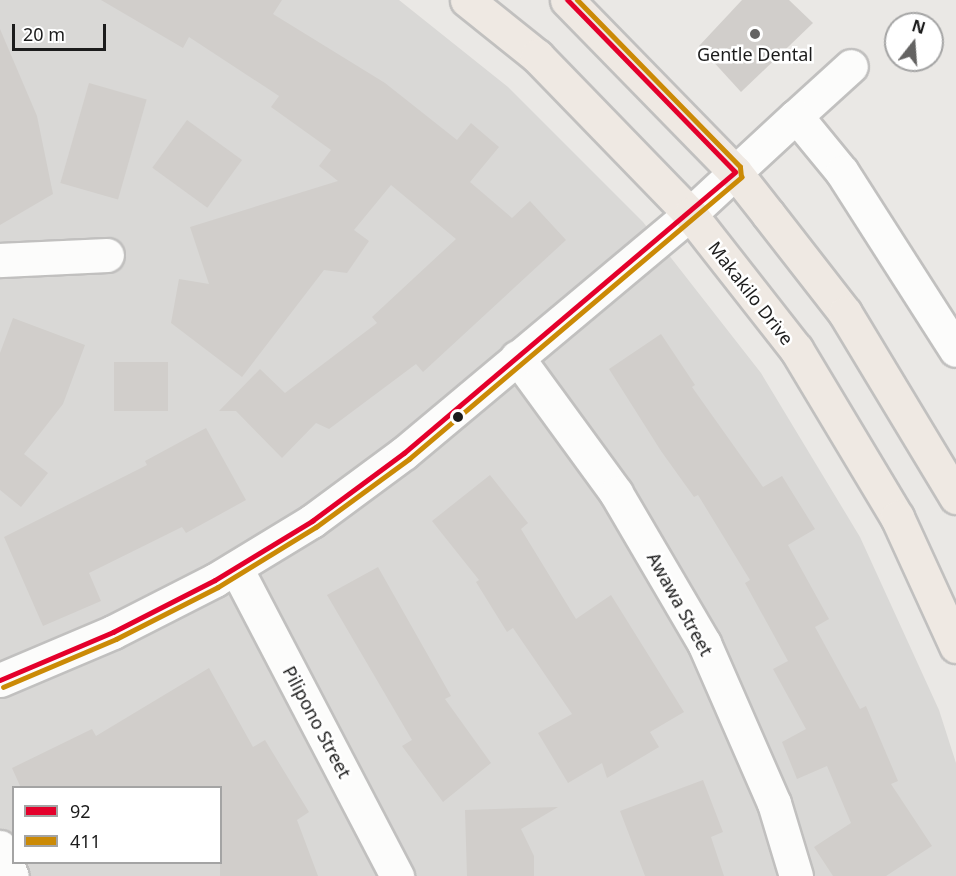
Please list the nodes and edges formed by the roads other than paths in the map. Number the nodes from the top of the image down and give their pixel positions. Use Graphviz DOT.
graph roads {
  1 [pos="467,0"];
  2 [pos="567,0"];
  3 [pos="851,66"];
  4 [pos="796,116"];
  5 [pos="735,172"];
  6 [pos="690,214"];
  7 [pos="107,255"];
  8 [pos="0,260"];
  9 [pos="956,350"];
  10 [pos="517,357"];
  11 [pos="956,497"];
  12 [pos="236,568"];
  13 [pos="956,646"];
  14 [pos="0,681"];
  15 [pos="0,847"];
  16 [pos="12,876"];
  17 [pos="397,876"];
  18 [pos="796,876"];
  1 -- 6 [label="main road, Makakilo Drive"];
  2 -- 5 [label="main road"];
  3 -- 4 [label="street"];
  4 -- 5 [label="street"];
  4 -- 9 [label="street"];
  5 -- 6 [label="street"];
  5 -- 11 [label="main road"];
  6 -- 10 [label="street"];
  6 -- 13 [label="main road, Makakilo Drive"];
  7 -- 8 [label="street"];
  10 -- 12 [label="street"];
  10 -- 18 [label="street, Awawa Street"];
  12 -- 14 [label="street"];
  12 -- 17 [label="street, Pilipono Street"];
  15 -- 16 [label="street"];
}
